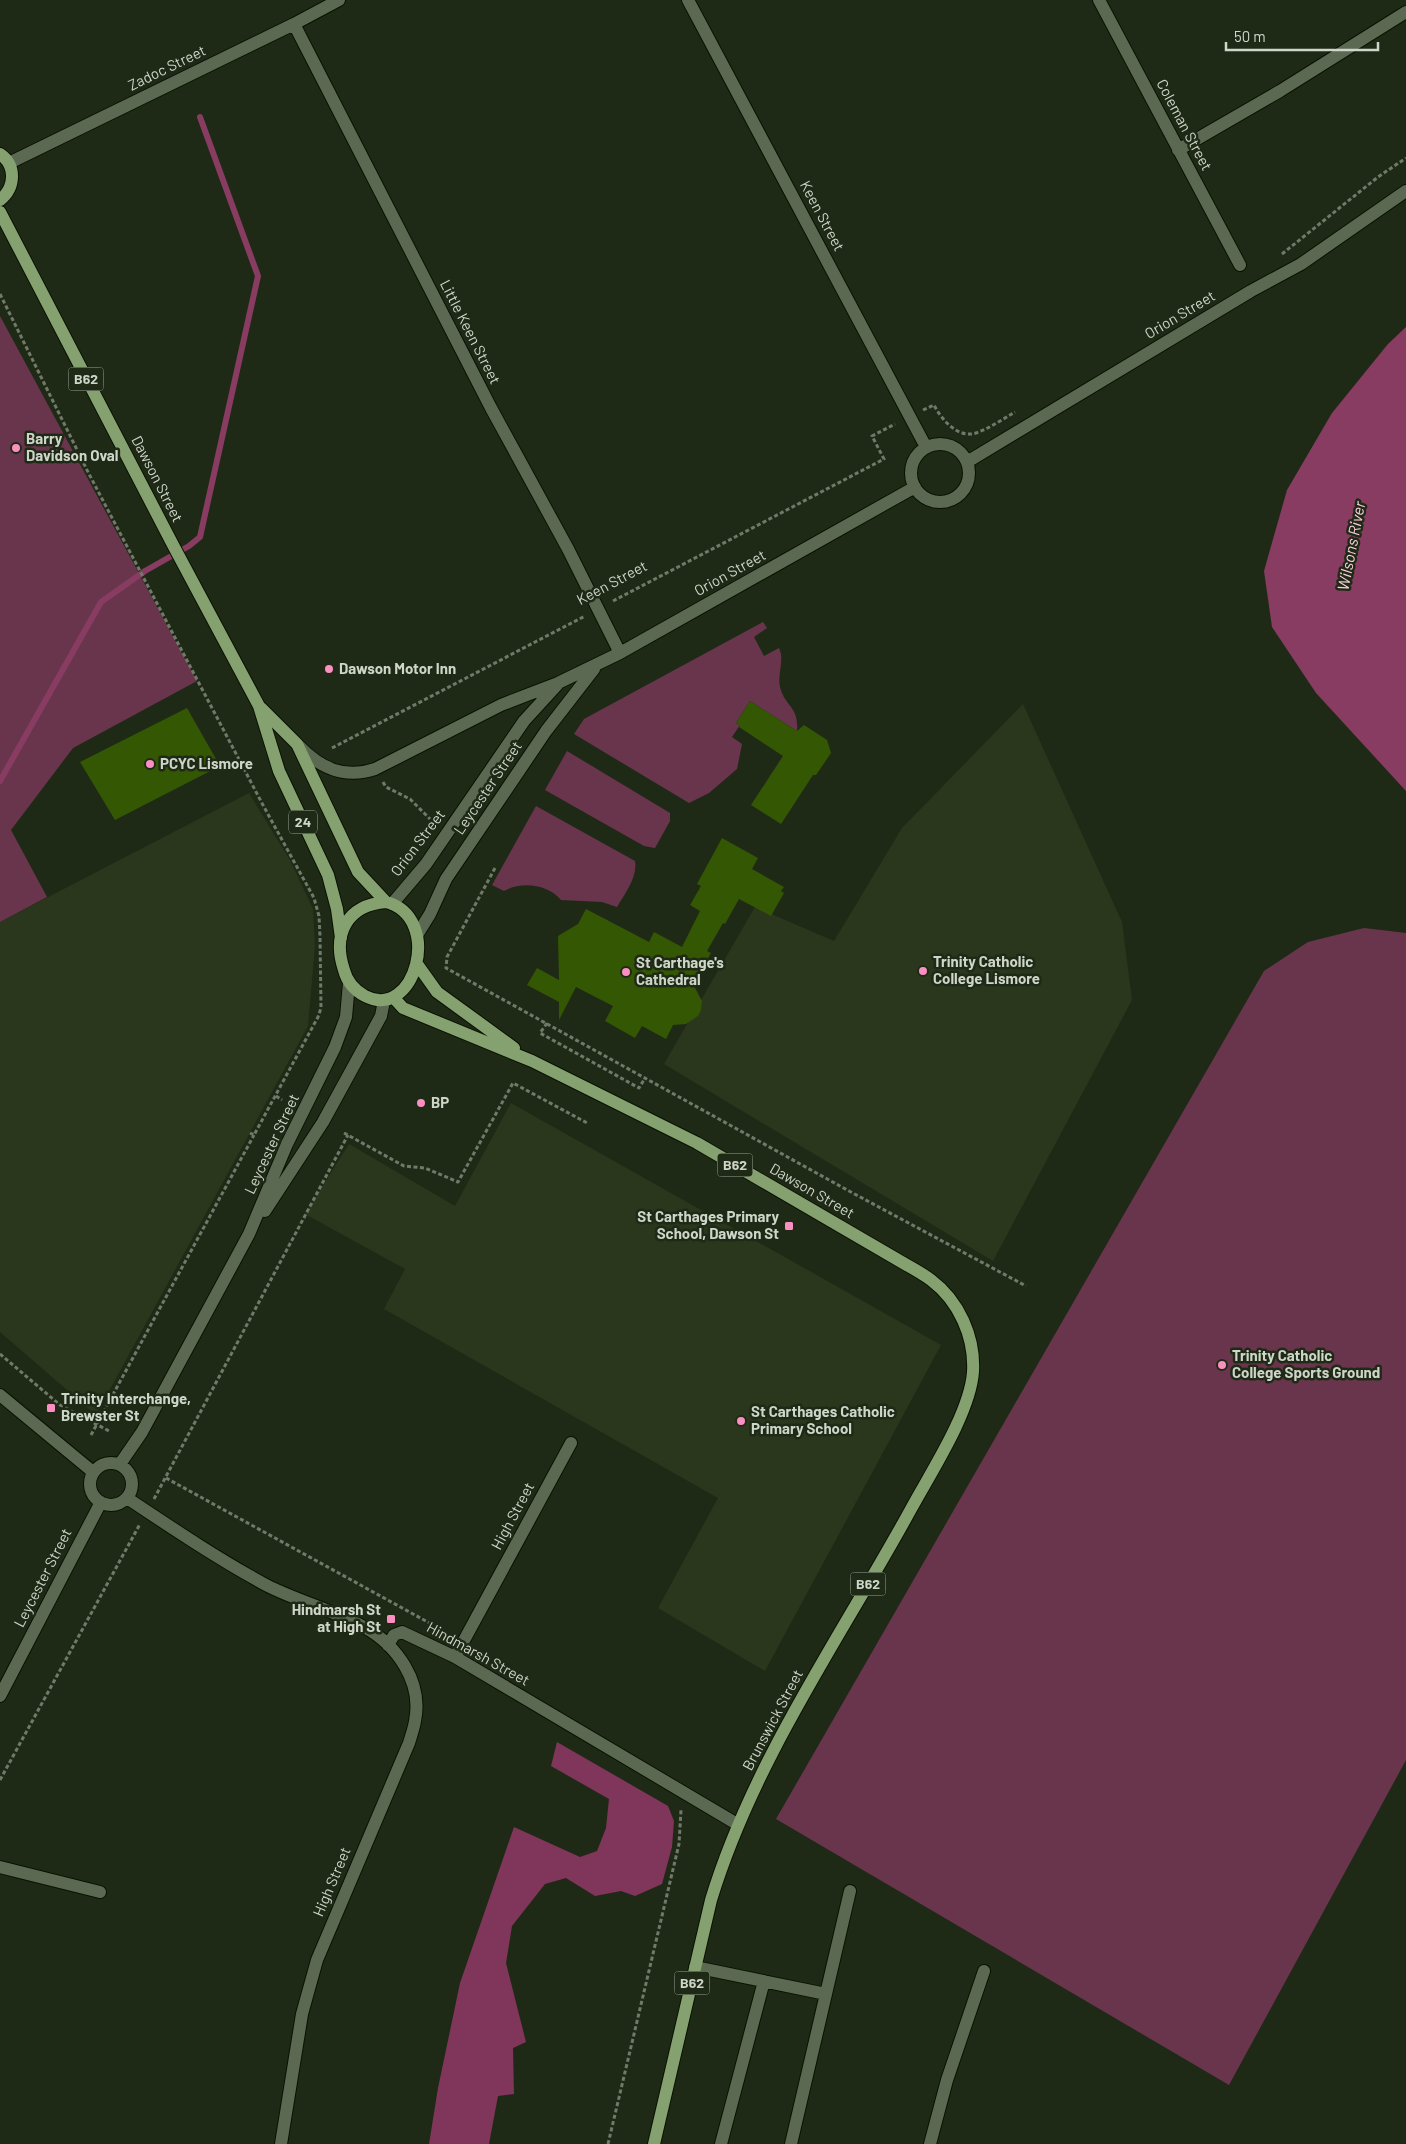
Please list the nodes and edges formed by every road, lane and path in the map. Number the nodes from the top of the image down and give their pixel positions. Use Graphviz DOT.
graph roads {
  1 [pos="339,0"];
  2 [pos="688,0"];
  3 [pos="1099,0"];
  4 [pos="1406,12"];
  5 [pos="294,24"];
  6 [pos="1178,150"];
  7 [pos="4,158"];
  8 [pos="1406,158"];
  9 [pos="1406,191"];
  10 [pos="0,200"];
  11 [pos="0,212"];
  12 [pos="1278,257"];
  13 [pos="1240,265"];
  14 [pos="0,294"];
  15 [pos="934,405"];
  16 [pos="1019,410"];
  17 [pos="872,436"];
  18 [pos="926,447"];
  19 [pos="967,462"];
  20 [pos="915,487"];
  21 [pos="598,609"];
  22 [pos="620,653"];
  23 [pos="597,665"];
  24 [pos="558,683"];
  25 [pos="259,706"];
  26 [pos="297,744"];
  27 [pos="332,748"];
  28 [pos="380,779"];
  29 [pos="430,819"];
  30 [pos="495,868"];
  31 [pos="389,903"];
  32 [pos="417,935"];
  33 [pos="341,938"];
  34 [pos="417,964"];
  35 [pos="349,982"];
  36 [pos="388,999"];
  37 [pos="546,1023"];
  38 [pos="532,1061"];
  39 [pos="645,1078"];
  40 [pos="276,1096"];
  41 [pos="282,1100"];
  42 [pos="588,1124"];
  43 [pos="250,1133"];
  44 [pos="254,1135"];
  45 [pos="249,1234"];
  46 [pos="1026,1286"];
  47 [pos="969,1337"];
  48 [pos="0,1354"];
  49 [pos="0,1395"];
  50 [pos="97,1424"];
  51 [pos="111,1432"];
  52 [pos="91,1435"];
  53 [pos="571,1443"];
  54 [pos="120,1464"];
  55 [pos="93,1472"];
  56 [pos="166,1478"];
  57 [pos="157,1494"];
  58 [pos="127,1498"];
  59 [pos="101,1502"];
  60 [pos="138,1526"];
  61 [pos="444,1631"];
  62 [pos="388,1645"];
  63 [pos="455,1657"];
  64 [pos="0,1696"];
  65 [pos="0,1780"];
  66 [pos="682,1792"];
  67 [pos="737,1824"];
  68 [pos="0,1867"];
  69 [pos="850,1891"];
  70 [pos="100,1892"];
  71 [pos="695,1967"];
  72 [pos="984,1971"];
  73 [pos="764,1981"];
  74 [pos="826,1994"];
  75 [pos="281,2144"];
  76 [pos="608,2144"];
  77 [pos="654,2144"];
  78 [pos="721,2144"];
  79 [pos="791,2144"];
  80 [pos="930,2144"];
  1 -- 5 [label="street, Zadoc Street"];
  2 -- 18 [label="street, Keen Street"];
  3 -- 6 [label="street, Coleman Street"];
  4 -- 6 [label="street"];
  5 -- 7 [label="street, Zadoc Street"];
  5 -- 21 [label="street, Little Keen Street"];
  6 -- 13 [label="street, Coleman Street"];
  7 -- 10 [label="main road"];
  8 -- 12 [label="path"];
  9 -- 19 [label="street, Orion Street"];
  11 -- 25 [label="main road, Dawson Street / B62"];
  14 -- 40 [label="path"];
  15 -- 16 [label="path"];
  17 -- 21 [label="path, Keen Street"];
  18 -- 19 [label="street"];
  18 -- 20 [label="street"];
  19 -- 20 [label="street"];
  20 -- 22 [label="street, Orion Street"];
  21 -- 22 [label="street, Little Keen Street"];
  21 -- 27 [label="path, Keen Street"];
  22 -- 23 [label="street, Orion Street"];
  23 -- 24 [label="street, Orion Street"];
  23 -- 32 [label="street, Leycester Street"];
  24 -- 26 [label="street, Orion Street"];
  24 -- 31 [label="street, Orion Street"];
  25 -- 26 [label="main road, Dawson Street / B62"];
  25 -- 33 [label="main road, Dawson Street / 24"];
  26 -- 31 [label="main road, Dawson Street / B62"];
  28 -- 29 [label="path"];
  30 -- 37 [label="path"];
  31 -- 32 [label="main road, B62"];
  31 -- 33 [label="main road"];
  32 -- 34 [label="main road, B62"];
  33 -- 35 [label="main road"];
  34 -- 36 [label="main road, B62"];
  34 -- 38 [label="main road, Dawson Street / B62"];
  35 -- 36 [label="main road, B62"];
  35 -- 45 [label="street, Leycester Street"];
  36 -- 38 [label="main road, Dawson Street / B62"];
  36 -- 45 [label="street, Leycester Street"];
  37 -- 39 [label="path"];
  37 -- 39 [label="path"];
  38 -- 47 [label="main road, Dawson Street / B62"];
  39 -- 46 [label="path"];
  40 -- 41 [label="path"];
  40 -- 44 [label="path"];
  42 -- 56 [label="path"];
  43 -- 44 [label="path"];
  44 -- 50 [label="path"];
  45 -- 54 [label="street, Leycester Street"];
  47 -- 67 [label="main road, Brunswick Street / B62"];
  48 -- 50 [label="path"];
  49 -- 55 [label="street"];
  50 -- 51 [label="path"];
  50 -- 52 [label="path"];
  53 -- 63 [label="street, High Street"];
  54 -- 55 [label="street"];
  54 -- 58 [label="street"];
  55 -- 59 [label="street"];
  56 -- 57 [label="path"];
  56 -- 61 [label="path"];
  58 -- 59 [label="street"];
  58 -- 62 [label="street"];
  59 -- 64 [label="street, Leycester Street"];
  60 -- 65 [label="path"];
  62 -- 63 [label="street, Hindmarsh Street"];
  62 -- 75 [label="street, High Street"];
  63 -- 66 [label="street, Hindmarsh Street"];
  66 -- 67 [label="street, Hindmarsh Street"];
  66 -- 76 [label="path"];
  67 -- 71 [label="main road, Brunswick Street / B62"];
  68 -- 70 [label="street"];
  69 -- 74 [label="street"];
  71 -- 73 [label="street"];
  71 -- 77 [label="main road, Brunswick Street / B62"];
  72 -- 80 [label="street"];
  73 -- 74 [label="street"];
  73 -- 78 [label="street"];
  74 -- 79 [label="street"];
}
